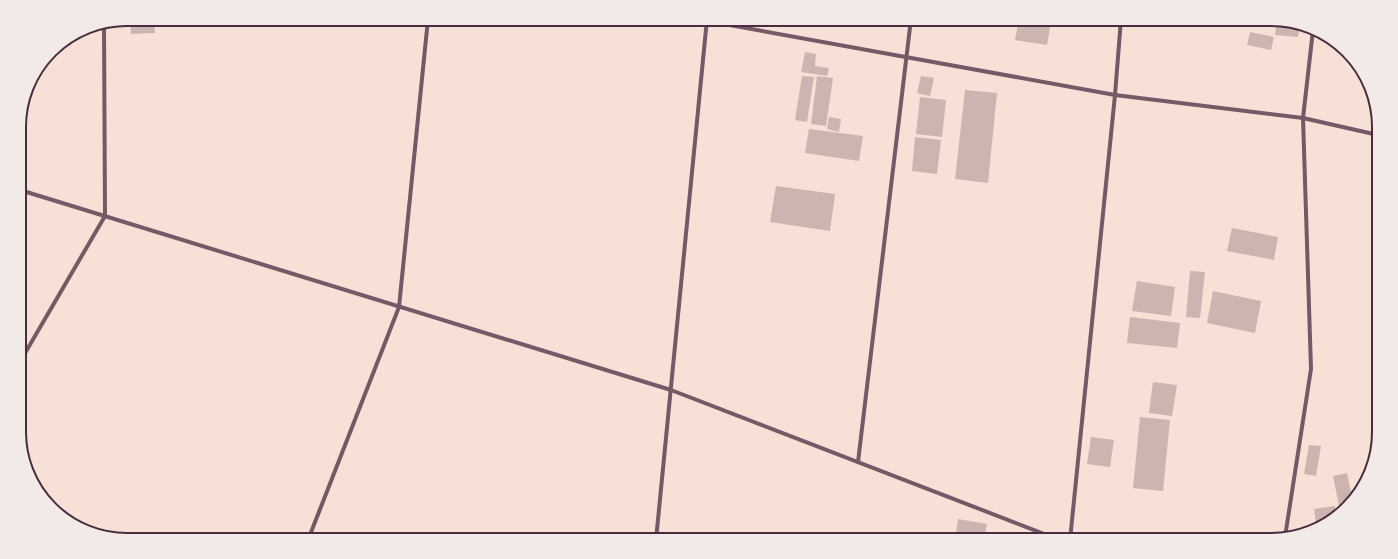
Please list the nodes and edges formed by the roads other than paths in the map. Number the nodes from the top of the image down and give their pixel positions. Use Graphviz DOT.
graph roads {
  1 [pos="427,26"];
  2 [pos="706,26"];
  3 [pos="740,26"];
  4 [pos="910,26"];
  5 [pos="1120,26"];
  6 [pos="104,29"];
  7 [pos="1312,35"];
  8 [pos="908,57"];
  9 [pos="1115,95"];
  10 [pos="1302,118"];
  11 [pos="1372,134"];
  12 [pos="26,192"];
  13 [pos="106,216"];
  14 [pos="399,306"];
  15 [pos="26,350"];
  16 [pos="671,390"];
  17 [pos="858,462"];
  18 [pos="1286,532"];
  19 [pos="311,533"];
  20 [pos="657,533"];
  21 [pos="1042,533"];
  22 [pos="1071,533"];
  1 -- 14 [label="street"];
  2 -- 16 [label="street"];
  3 -- 8 [label="street"];
  4 -- 8 [label="street"];
  5 -- 9 [label="street"];
  6 -- 13 [label="street"];
  7 -- 10 [label="street"];
  8 -- 9 [label="street"];
  8 -- 17 [label="street"];
  9 -- 10 [label="street"];
  9 -- 22 [label="street"];
  10 -- 11 [label="street"];
  10 -- 18 [label="street"];
  12 -- 13 [label="street"];
  13 -- 14 [label="street"];
  13 -- 15 [label="street"];
  14 -- 16 [label="street"];
  14 -- 19 [label="street"];
  16 -- 17 [label="street"];
  16 -- 20 [label="street"];
  17 -- 21 [label="street"];
}
